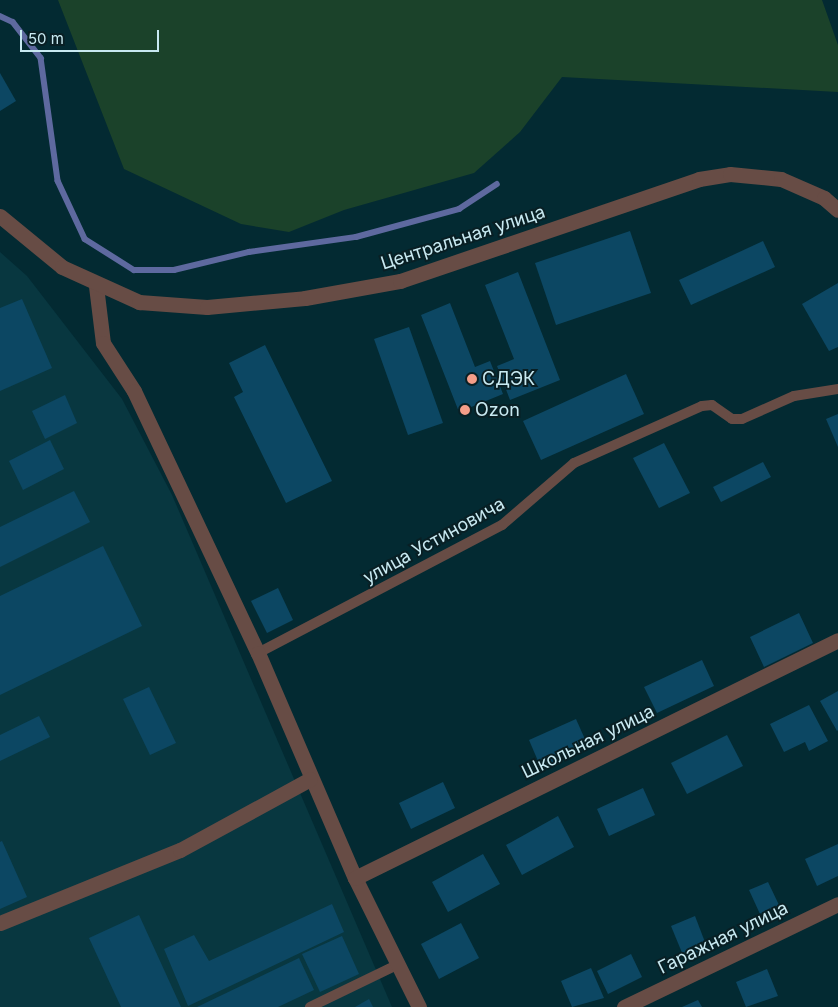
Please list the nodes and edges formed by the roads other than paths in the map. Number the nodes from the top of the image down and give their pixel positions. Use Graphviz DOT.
graph roads {
  1 [pos="838,210"];
  2 [pos="0,216"];
  3 [pos="96,286"];
  4 [pos="838,389"];
  5 [pos="838,640"];
  6 [pos="258,653"];
  7 [pos="310,780"];
  8 [pos="355,878"];
  9 [pos="838,904"];
  10 [pos="0,923"];
  11 [pos="397,965"];
  12 [pos="310,1007"];
  13 [pos="418,1007"];
  14 [pos="624,1007"];
  1 -- 3 [label="street, Центральная улица"];
  2 -- 3 [label="street, Центральная улица"];
  3 -- 6 [label="street"];
  4 -- 6 [label="lane, улица Устиновича"];
  5 -- 8 [label="street, Школьная улица"];
  6 -- 7 [label="street"];
  7 -- 8 [label="street"];
  7 -- 10 [label="street"];
  8 -- 11 [label="street"];
  9 -- 14 [label="street, Гаражная улица"];
  11 -- 12 [label="lane"];
  11 -- 13 [label="street"];
}
